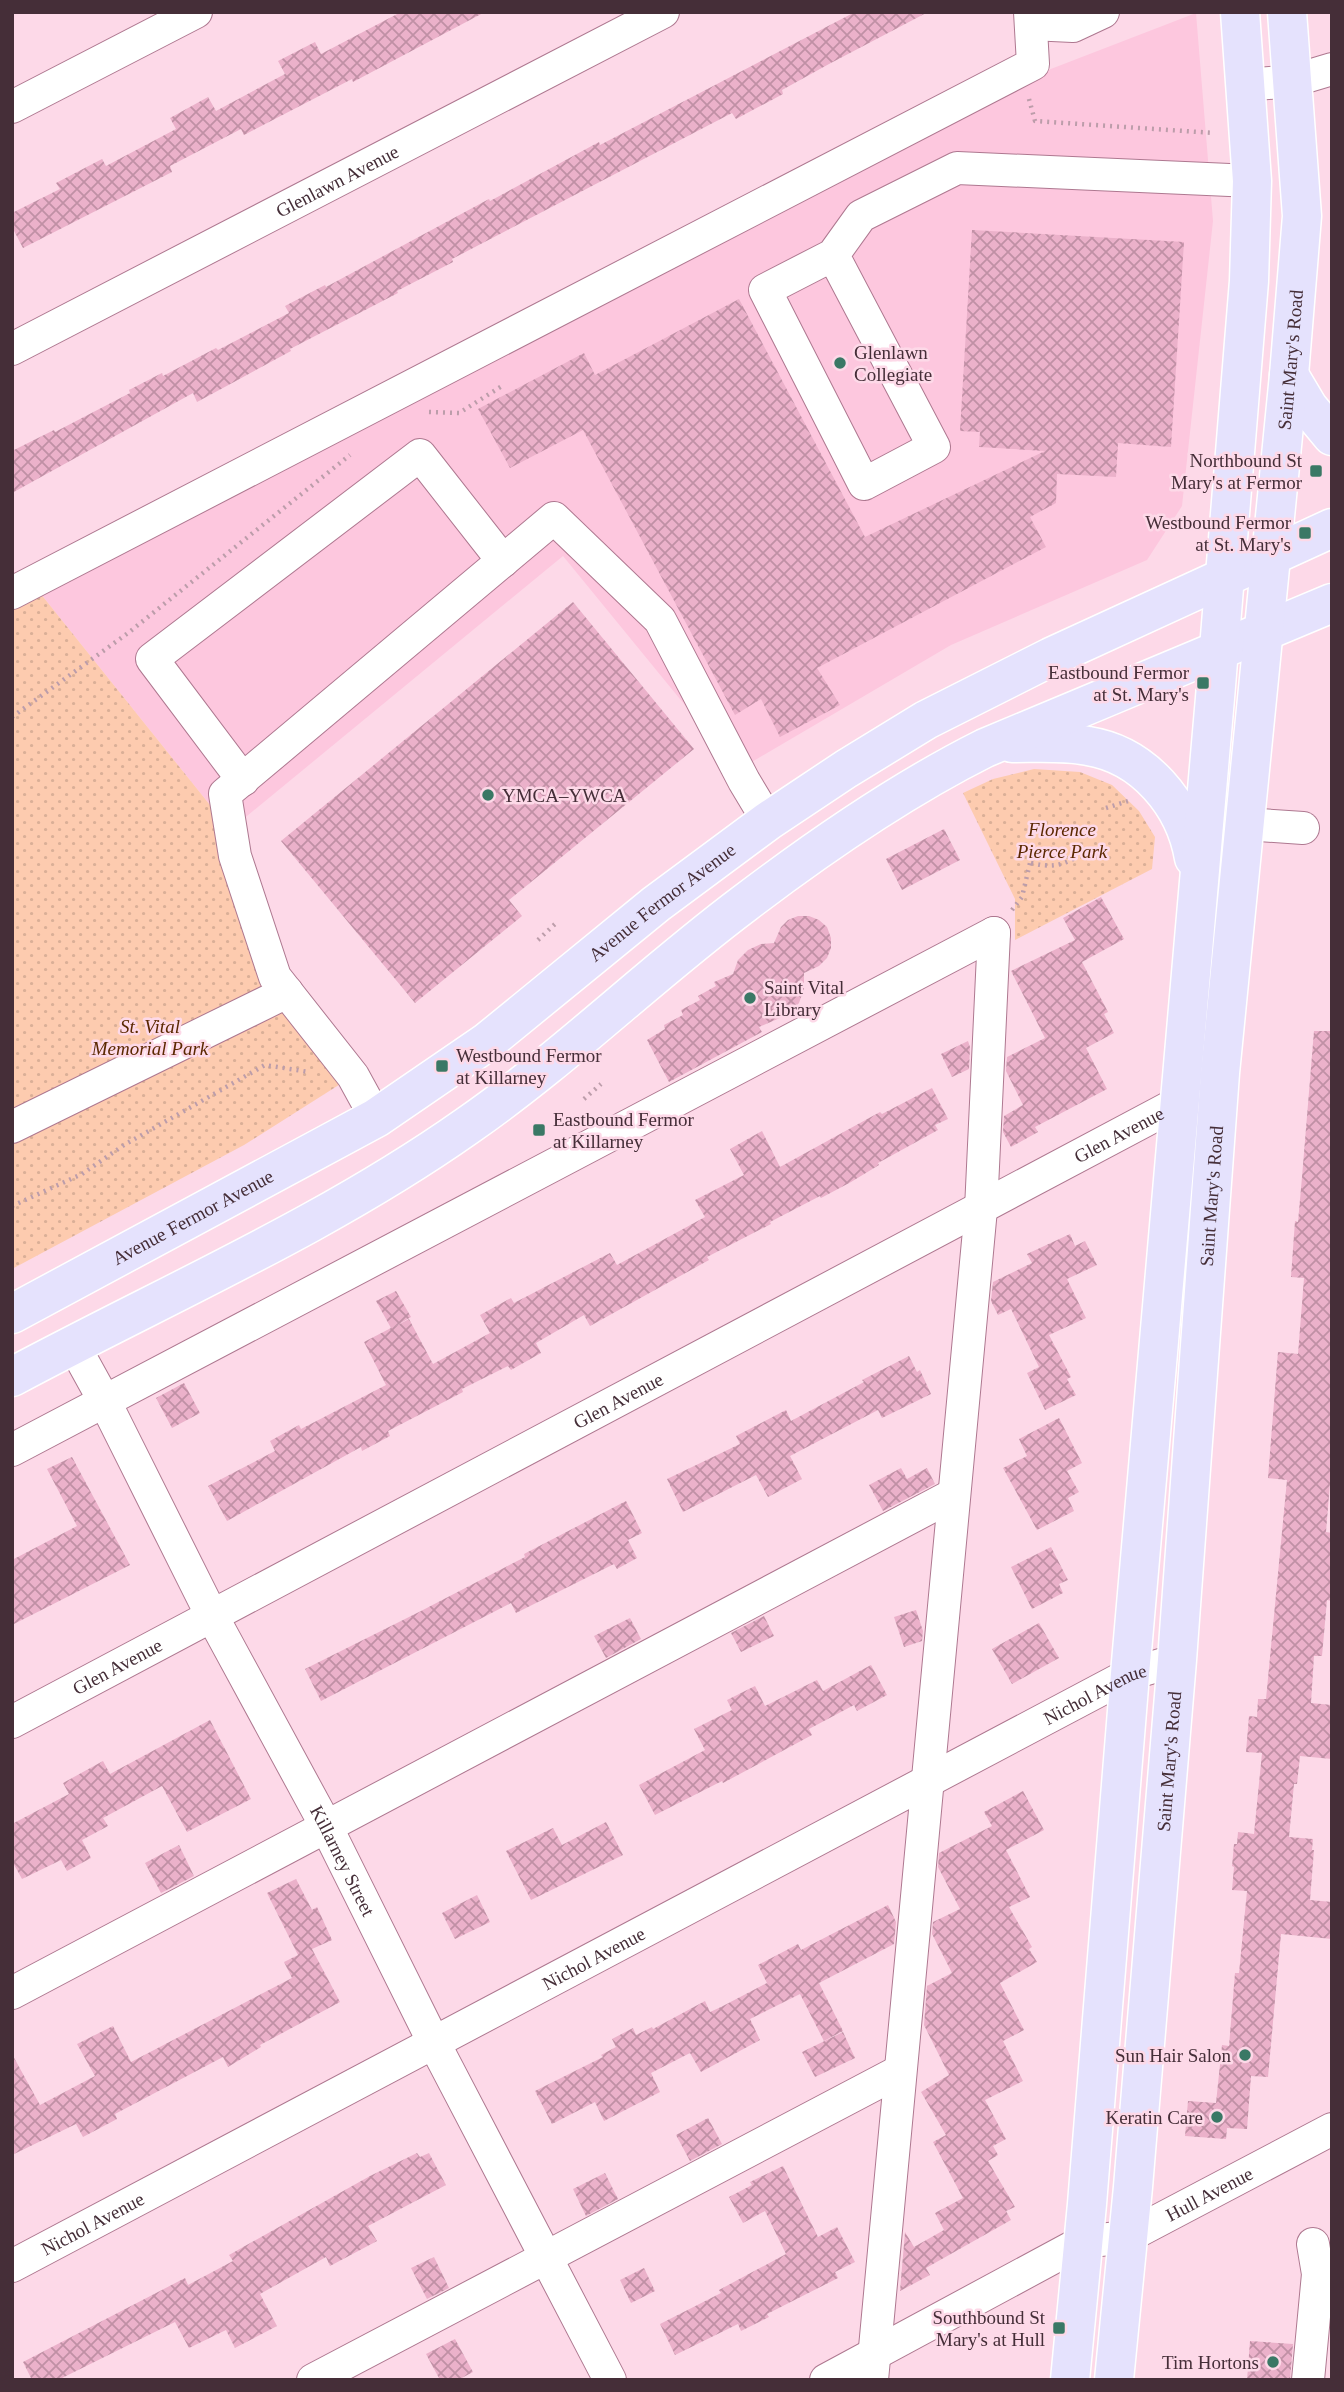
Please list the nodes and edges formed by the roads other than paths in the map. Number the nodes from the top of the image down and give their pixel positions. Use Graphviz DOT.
graph roads {
  1 [pos="196,12"];
  2 [pos="663,12"];
  3 [pos="1103,12"];
  4 [pos="1240,12"];
  5 [pos="1287,12"];
  6 [pos="1030,18"];
  7 [pos="1332,69"];
  8 [pos="1292,80"];
  9 [pos="1245,85"];
  10 [pos="12,107"];
  11 [pos="1252,181"];
  12 [pos="833,255"];
  13 [pos="12,349"];
  14 [pos="1289,375"];
  15 [pos="1332,436"];
  16 [pos="1332,528"];
  17 [pos="1271,554"];
  18 [pos="503,561"];
  19 [pos="1224,577"];
  20 [pos="12,593"];
  21 [pos="1329,606"];
  22 [pos="1264,629"];
  23 [pos="1219,650"];
  24 [pos="985,748"];
  25 [pos="243,780"];
  26 [pos="768,821"];
  27 [pos="1245,824"];
  28 [pos="1303,828"];
  29 [pos="1198,884"];
  30 [pos="286,992"];
  31 [pos="1220,1073"];
  32 [pos="1178,1103"];
  33 [pos="376,1118"];
  34 [pos="12,1127"];
  35 [pos="981,1209"];
  36 [pos="12,1314"];
  37 [pos="73,1344"];
  38 [pos="12,1377"];
  39 [pos="105,1402"];
  40 [pos="12,1450"];
  41 [pos="954,1495"];
  42 [pos="212,1616"];
  43 [pos="1177,1660"];
  44 [pos="1130,1674"];
  45 [pos="12,1722"];
  46 [pos="926,1780"];
  47 [pos="326,1826"];
  48 [pos="12,1993"];
  49 [pos="434,2043"];
  50 [pos="900,2071"];
  51 [pos="1332,2129"];
  52 [pos="1127,2236"];
  53 [pos="1082,2242"];
  54 [pos="1313,2244"];
  55 [pos="546,2257"];
  56 [pos="12,2266"];
  57 [pos="873,2367"];
  58 [pos="313,2380"];
  59 [pos="610,2380"];
  60 [pos="826,2380"];
  61 [pos="1070,2380"];
  62 [pos="1114,2380"];
  63 [pos="1308,2380"];
  1 -- 10 [label="street"];
  2 -- 13 [label="street, Glenlawn Avenue"];
  3 -- 6 [label="street"];
  4 -- 9 [label="main road, Saint Mary's Road"];
  5 -- 8 [label="main road, Saint Mary's Road"];
  6 -- 20 [label="street"];
  7 -- 8 [label="street"];
  8 -- 9 [label="street"];
  8 -- 14 [label="main road, Saint Mary's Road"];
  9 -- 11 [label="main road, Saint Mary's Road"];
  11 -- 12 [label="street"];
  11 -- 19 [label="main road, Saint Mary's Road"];
  12 -- 12 [label="street"];
  14 -- 15 [label="main road"];
  14 -- 17 [label="main road, Saint Mary's Road"];
  16 -- 17 [label="main road, Avenue Fermor Avenue"];
  17 -- 19 [label="main road, Avenue Fermor Avenue"];
  17 -- 22 [label="main road, Saint Mary's Road"];
  18 -- 25 [label="street"];
  18 -- 25 [label="street"];
  18 -- 26 [label="street"];
  19 -- 23 [label="main road, Saint Mary's Road"];
  19 -- 26 [label="main road, Avenue Fermor Avenue"];
  21 -- 22 [label="main road"];
  22 -- 23 [label="main road"];
  22 -- 27 [label="main road, Saint Mary's Road"];
  23 -- 24 [label="main road"];
  23 -- 29 [label="main road, Saint Mary's Road"];
  24 -- 29 [label="main road"];
  24 -- 37 [label="main road"];
  25 -- 30 [label="street"];
  26 -- 33 [label="main road, Avenue Fermor Avenue"];
  27 -- 28 [label="street"];
  27 -- 31 [label="main road, Saint Mary's Road"];
  29 -- 32 [label="main road, Saint Mary's Road"];
  30 -- 33 [label="street"];
  30 -- 34 [label="street"];
  31 -- 32 [label="street, Glen Avenue"];
  31 -- 43 [label="main road, Saint Mary's Road"];
  32 -- 35 [label="street, Glen Avenue"];
  32 -- 44 [label="main road, Saint Mary's Road"];
  33 -- 36 [label="main road, Avenue Fermor Avenue"];
  35 -- 39 [label="street"];
  35 -- 41 [label="street"];
  35 -- 42 [label="street, Glen Avenue"];
  37 -- 38 [label="main road"];
  37 -- 39 [label="street, Killarney Street"];
  39 -- 40 [label="street"];
  39 -- 42 [label="street, Killarney Street"];
  41 -- 46 [label="street"];
  41 -- 47 [label="street"];
  42 -- 45 [label="street, Glen Avenue"];
  42 -- 47 [label="street, Killarney Street"];
  43 -- 44 [label="street, Nichol Avenue"];
  43 -- 52 [label="main road, Saint Mary's Road"];
  44 -- 46 [label="street, Nichol Avenue"];
  44 -- 53 [label="main road, Saint Mary's Road"];
  46 -- 49 [label="street, Nichol Avenue"];
  46 -- 50 [label="street"];
  47 -- 48 [label="street"];
  47 -- 49 [label="street, Killarney Street"];
  49 -- 55 [label="street, Killarney Street"];
  49 -- 56 [label="street, Nichol Avenue"];
  50 -- 55 [label="street"];
  50 -- 57 [label="street"];
  51 -- 52 [label="street, Hull Avenue"];
  52 -- 53 [label="street, Hull Avenue"];
  52 -- 62 [label="main road, Saint Mary's Road"];
  53 -- 57 [label="street"];
  53 -- 61 [label="main road, Saint Mary's Road"];
  54 -- 63 [label="street"];
  55 -- 58 [label="street"];
  55 -- 59 [label="street, Killarney Street"];
  57 -- 60 [label="street"];
}
